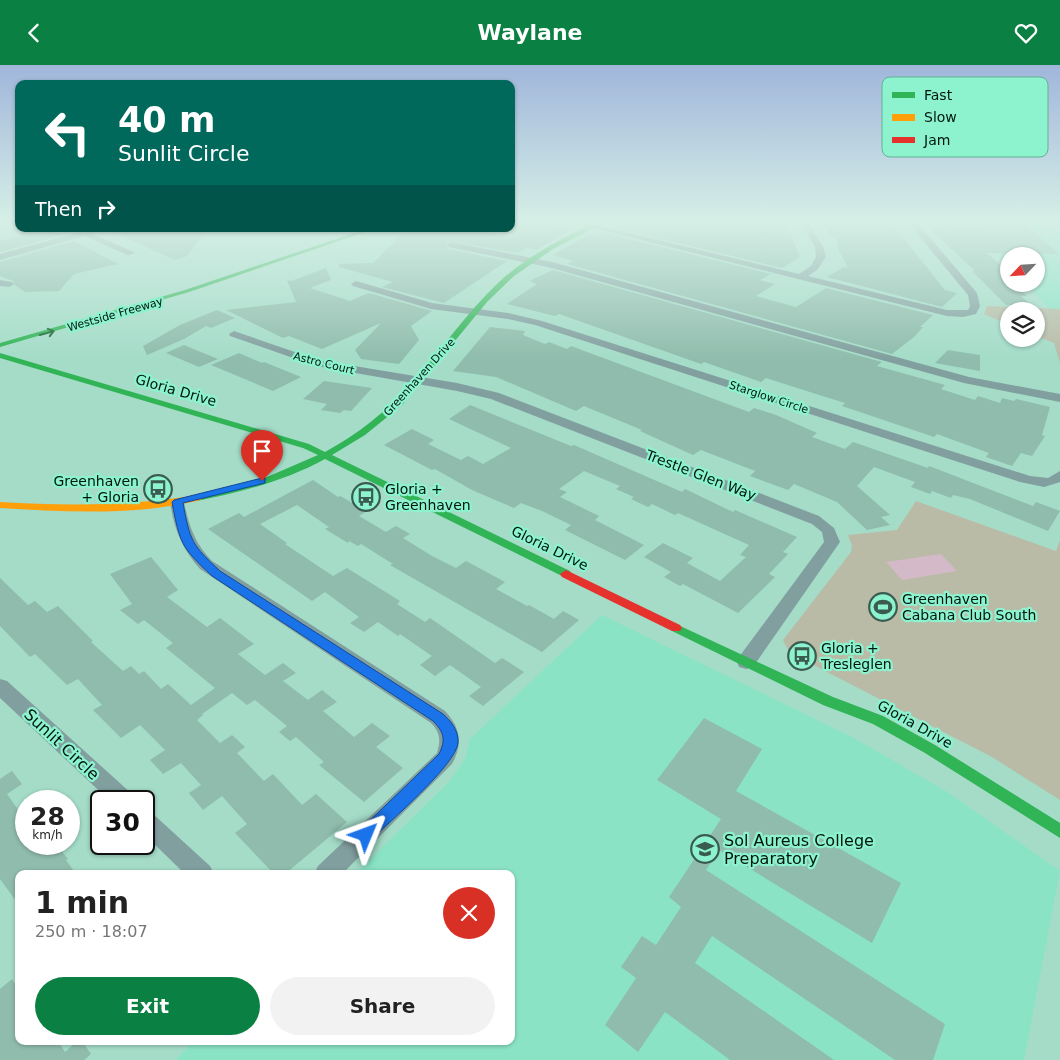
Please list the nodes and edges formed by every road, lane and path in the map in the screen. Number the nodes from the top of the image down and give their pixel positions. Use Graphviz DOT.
graph roads {
  1 [pos="268,266"];
  2 [pos="524,266"];
  3 [pos="555,266"];
  4 [pos="756,266"];
  5 [pos="815,266"];
  6 [pos="949,266"];
  7 [pos="800,277"];
  8 [pos="356,284"];
  9 [pos="475,313"];
  10 [pos="234,334"];
  11 [pos="0,345"];
  12 [pos="0,355"];
  13 [pos="417,381"];
  14 [pos="1060,397"];
  15 [pos="325,454"];
  16 [pos="1060,475"];
  17 [pos="177,502"];
  18 [pos="0,505"];
  19 [pos="746,662"];
  20 [pos="0,686"];
  21 [pos="112,790"];
  22 [pos="155,830"];
  23 [pos="1060,831"];
  24 [pos="198,870"];
  25 [pos="330,870"];
  11 -- 1 [label="main road, Westside Freeway, one-way"];
  2 -- 9 [label="main road, Greenhaven Drive"];
  3 -- 14 [label="street"];
  4 -- 7 [label="street"];
  5 -- 7 [label="street"];
  6 -- 7 [label="street"];
  8 -- 9 [label="street, Starglow Circle"];
  9 -- 13 [label="main road, Greenhaven Drive"];
  9 -- 16 [label="street, Starglow Circle"];
  10 -- 13 [label="street, Astro Court"];
  12 -- 15 [label="main road, Gloria Drive"];
  13 -- 15 [label="main road, Greenhaven Drive"];
  13 -- 19 [label="street, Trestle Glen Way"];
  15 -- 17 [label="main road, Greenhaven Drive"];
  15 -- 19 [label="main road, Gloria Drive"];
  17 -- 18 [label="main road, Greenhaven Drive"];
  17 -- 25 [label="street"];
  19 -- 23 [label="main road, Gloria Drive"];
  20 -- 21 [label="street, Sunlit Circle"];
  22 -- 24 [label="street"];
}
